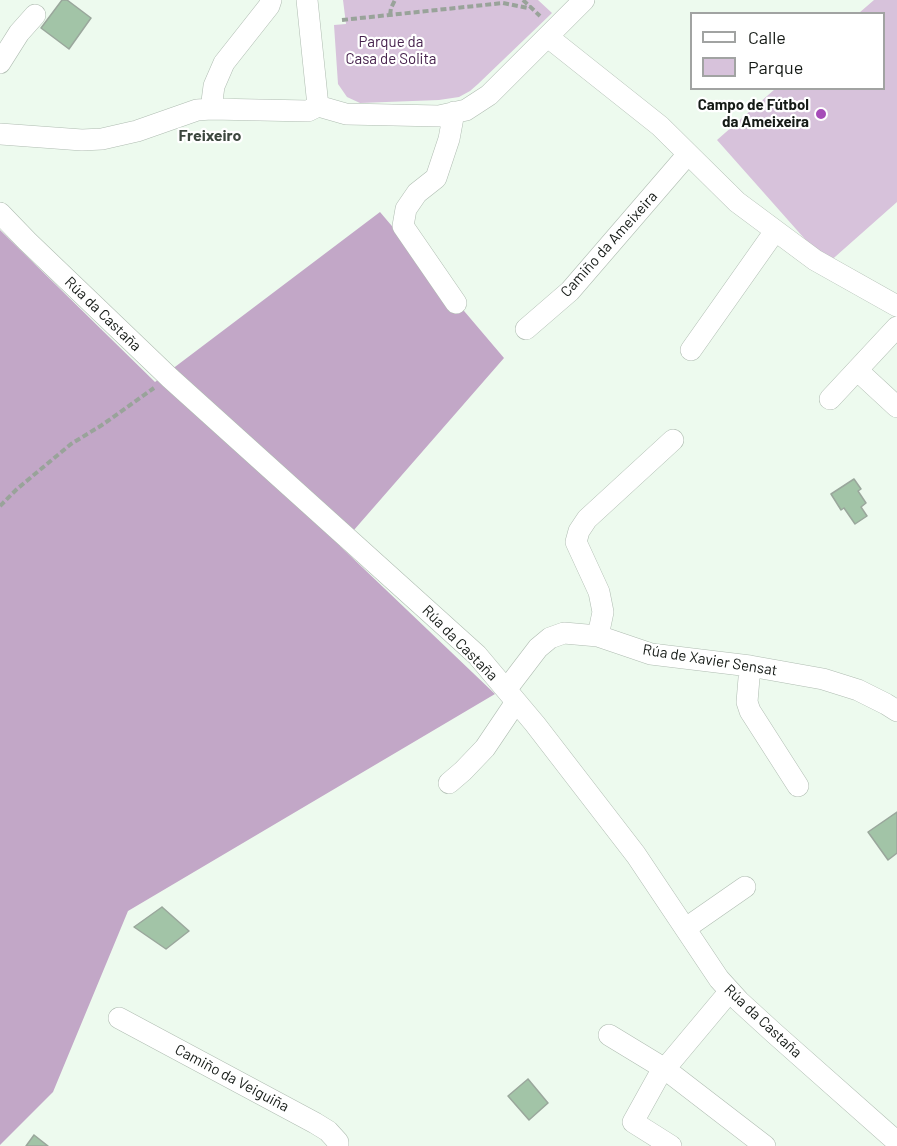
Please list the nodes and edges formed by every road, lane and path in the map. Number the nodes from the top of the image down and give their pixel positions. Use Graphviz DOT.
graph roads {
  1 [pos="271,0"];
  2 [pos="307,0"];
  3 [pos="394,0"];
  4 [pos="523,0"];
  5 [pos="584,0"];
  6 [pos="531,8"];
  7 [pos="34,15"];
  8 [pos="390,15"];
  9 [pos="342,20"];
  10 [pos="547,30"];
  11 [pos="0,63"];
  12 [pos="318,106"];
  13 [pos="211,109"];
  14 [pos="454,112"];
  15 [pos="0,134"];
  16 [pos="688,154"];
  17 [pos="0,213"];
  18 [pos="775,231"];
  19 [pos="456,303"];
  20 [pos="897,306"];
  21 [pos="897,327"];
  22 [pos="525,329"];
  23 [pos="691,350"];
  24 [pos="857,370"];
  25 [pos="170,378"];
  26 [pos="830,399"];
  27 [pos="897,407"];
  28 [pos="673,441"];
  29 [pos="0,506"];
  30 [pos="598,636"];
  31 [pos="750,666"];
  32 [pos="511,695"];
  33 [pos="897,711"];
  34 [pos="449,783"];
  35 [pos="798,786"];
  36 [pos="746,887"];
  37 [pos="686,928"];
  38 [pos="730,991"];
  39 [pos="119,1017"];
  40 [pos="609,1035"];
  41 [pos="665,1069"];
  42 [pos="897,1142"];
  43 [pos="338,1146"];
  44 [pos="671,1146"];
  45 [pos="765,1146"];
  1 -- 13 [label="street"];
  2 -- 12 [label="street"];
  3 -- 8 [label="path"];
  4 -- 6 [label="path"];
  5 -- 10 [label="street"];
  6 -- 8 [label="path"];
  6 -- 10 [label="path"];
  7 -- 11 [label="street"];
  8 -- 9 [label="path"];
  10 -- 14 [label="street"];
  10 -- 16 [label="street"];
  12 -- 13 [label="street"];
  12 -- 14 [label="street"];
  13 -- 15 [label="street"];
  14 -- 19 [label="street"];
  16 -- 18 [label="street"];
  16 -- 22 [label="street, Camiño da Ameixeira"];
  17 -- 25 [label="street, Rúa da Castaña"];
  18 -- 20 [label="street"];
  18 -- 23 [label="street"];
  21 -- 24 [label="street"];
  24 -- 26 [label="street"];
  24 -- 27 [label="street"];
  25 -- 29 [label="path"];
  25 -- 32 [label="street, Rúa da Castaña"];
  28 -- 30 [label="street"];
  30 -- 31 [label="street, Rúa de Xavier Sensat"];
  30 -- 32 [label="street, Rúa de Xavier Sensat"];
  31 -- 33 [label="street, Rúa de Xavier Sensat"];
  31 -- 35 [label="street"];
  32 -- 34 [label="street, Rúa de Xavier Sensat"];
  32 -- 37 [label="street, Rúa da Castaña"];
  36 -- 37 [label="street"];
  37 -- 38 [label="street, Rúa da Castaña"];
  38 -- 41 [label="street"];
  38 -- 42 [label="street, Rúa da Castaña"];
  39 -- 43 [label="street, Camiño da Veiguiña"];
  40 -- 41 [label="street"];
  41 -- 44 [label="street"];
  41 -- 45 [label="street"];
}
